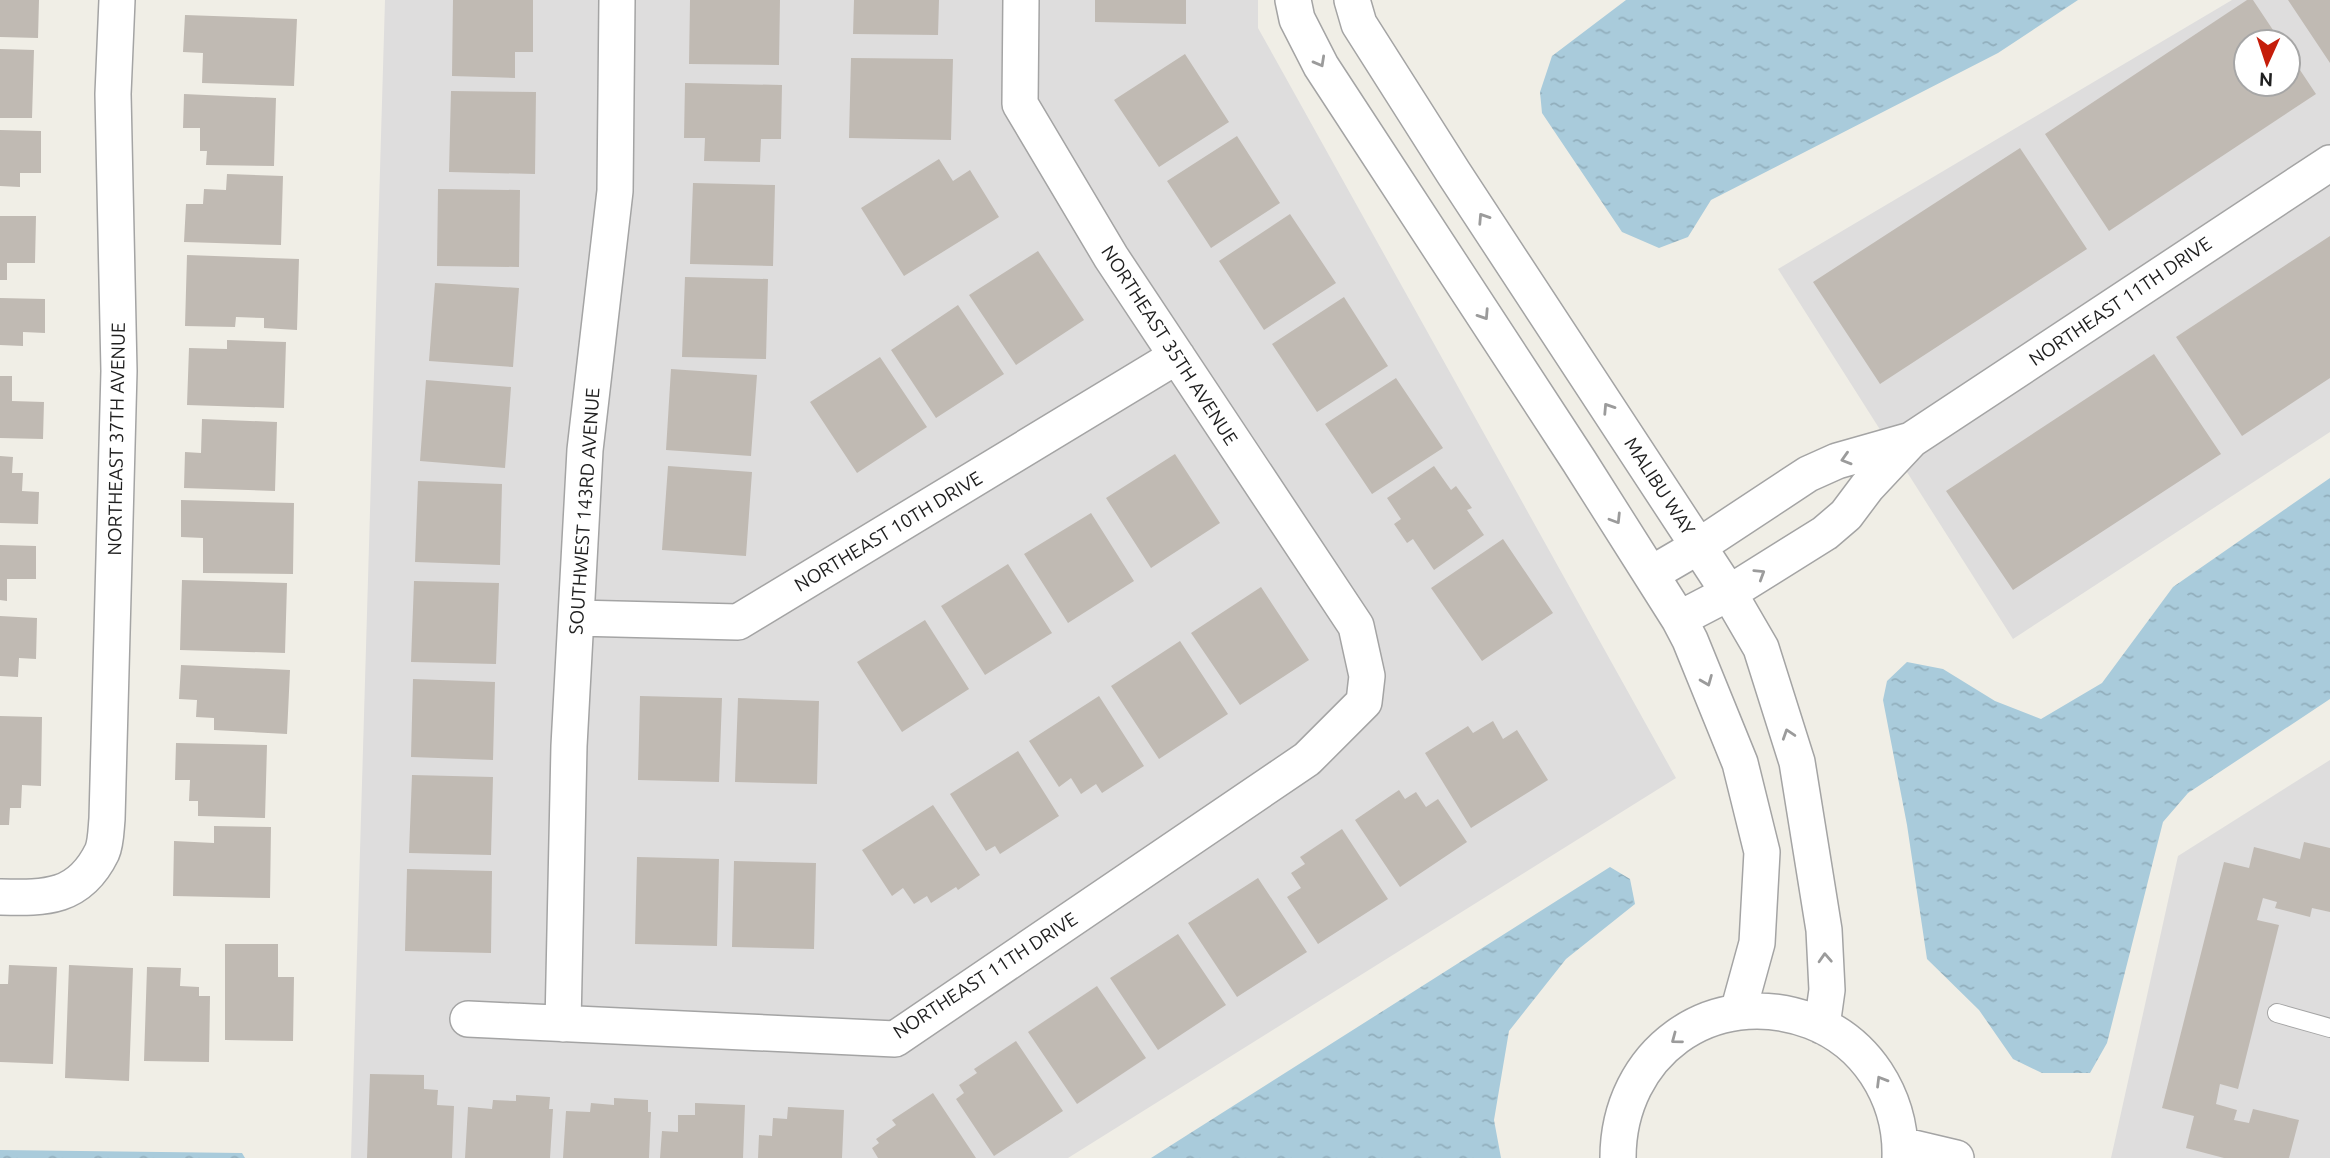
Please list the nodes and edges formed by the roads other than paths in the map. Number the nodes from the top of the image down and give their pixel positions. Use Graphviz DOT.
graph roads {
  1 [pos="117,0"];
  2 [pos="617,0"];
  3 [pos="1021,0"];
  4 [pos="1293,0"];
  5 [pos="1352,0"];
  6 [pos="2330,163"];
  7 [pos="1177,356"];
  8 [pos="1911,440"];
  9 [pos="1699,546"];
  10 [pos="1651,574"];
  11 [pos="1729,593"];
  12 [pos="576,618"];
  13 [pos="1679,619"];
  14 [pos="1367,676"];
  15 [pos="0,897"];
  16 [pos="1738,1012"];
  17 [pos="2277,1013"];
  18 [pos="468,1019"];
  19 [pos="563,1024"];
  20 [pos="1822,1026"];
  21 [pos="2330,1028"];
  22 [pos="1900,1152"];
  23 [pos="1618,1158"];
  24 [pos="1956,1158"];
  1 -- 15 [label="street, NORTHEAST 37TH AVENUE"];
  2 -- 12 [label="street, SOUTHWEST 143RD AVENUE"];
  3 -- 7 [label="street, NORTHEAST 35TH AVENUE"];
  4 -- 10 [label="street, one-way"];
  9 -- 5 [label="street, MALIBU WAY, one-way"];
  6 -- 8 [label="street, NORTHEAST 11TH DRIVE"];
  7 -- 12 [label="street, NORTHEAST 10TH DRIVE"];
  7 -- 14 [label="street, NORTHEAST 35TH AVENUE"];
  8 -- 9 [label="street, NORTHEAST 11TH DRIVE, one-way"];
  11 -- 8 [label="street, NORTHEAST 11TH DRIVE, one-way"];
  9 -- 10 [label="street, NORTHEAST 11TH DRIVE"];
  9 -- 11 [label="street, MALIBU WAY"];
  10 -- 13 [label="street"];
  11 -- 13 [label="street, NORTHEAST 11TH DRIVE"];
  20 -- 11 [label="street, MALIBU WAY, one-way"];
  12 -- 19 [label="street, SOUTHWEST 143RD AVENUE"];
  13 -- 16 [label="street, one-way"];
  14 -- 19 [label="street, NORTHEAST 11TH DRIVE"];
  16 -- 20 [label="street"];
  16 -- 23 [label="street, one-way"];
  17 -- 21 [label="lane"];
  18 -- 19 [label="street, NORTHEAST 11TH DRIVE"];
  22 -- 20 [label="street, one-way"];
  22 -- 24 [label="street"];
}
